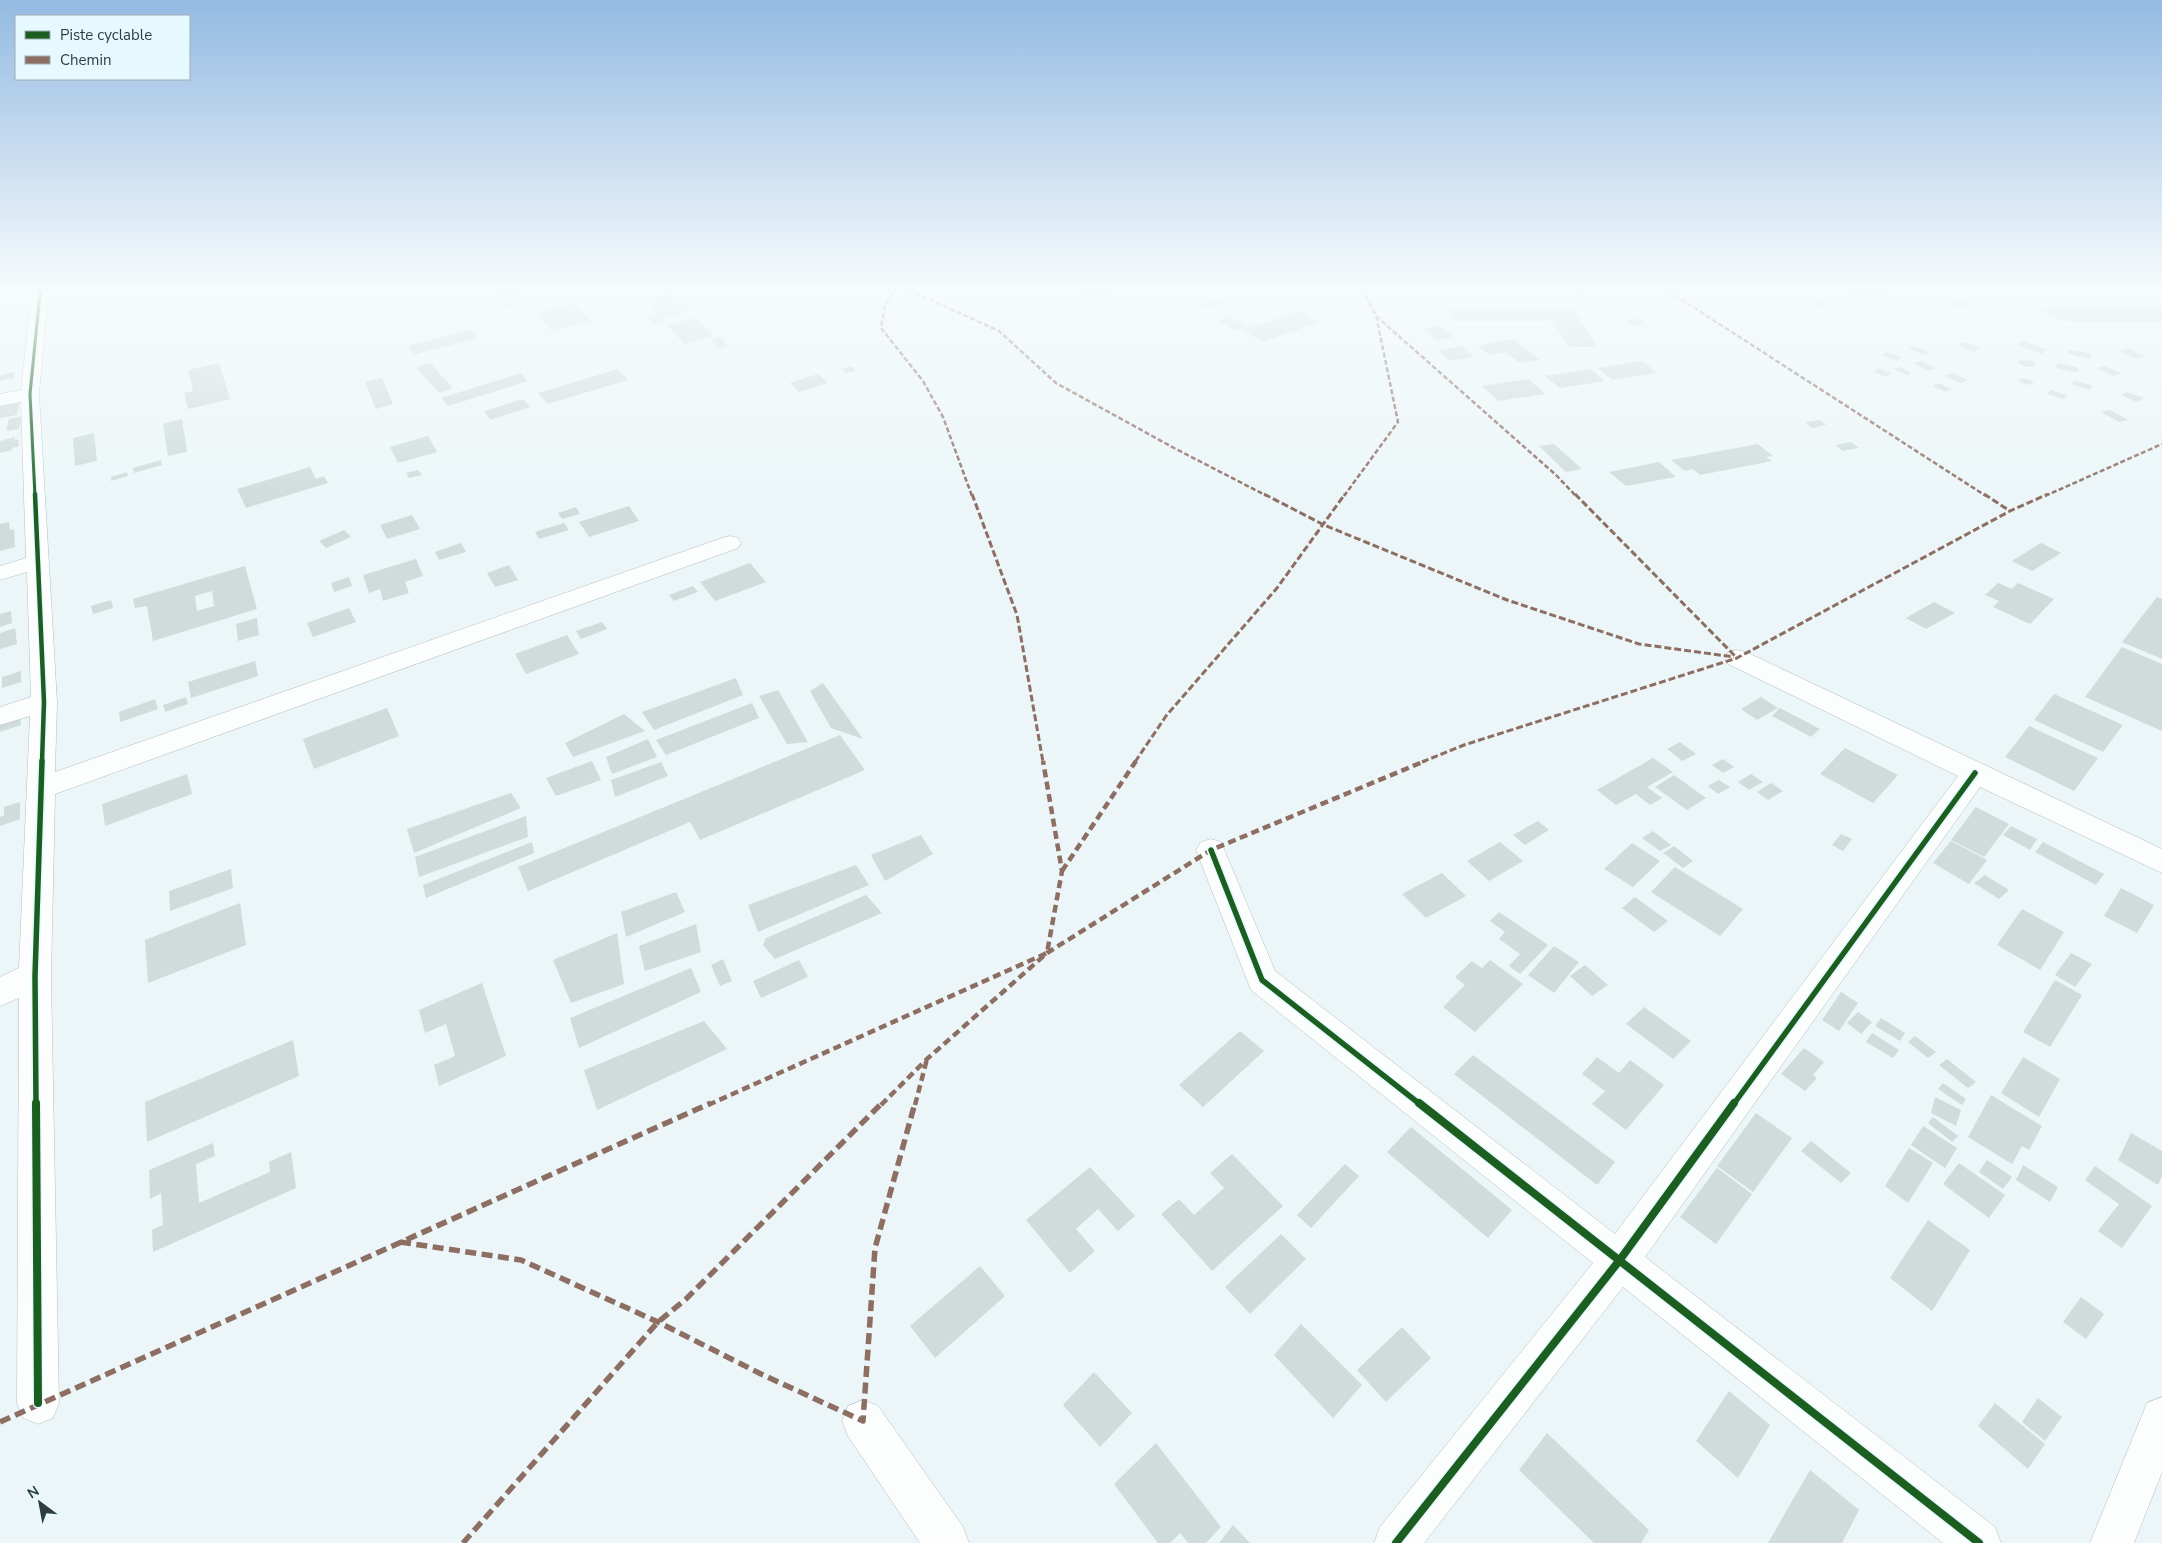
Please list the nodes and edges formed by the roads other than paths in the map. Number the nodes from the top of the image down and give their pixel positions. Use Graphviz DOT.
graph roads {
  1 [pos="33,359"];
  2 [pos="30,394"];
  3 [pos="0,400"];
  4 [pos="730,543"];
  5 [pos="37,562"];
  6 [pos="0,573"];
  7 [pos="1737,658"];
  8 [pos="44,702"];
  9 [pos="0,716"];
  10 [pos="1975,773"];
  11 [pos="41,788"];
  12 [pos="1211,850"];
  13 [pos="2162,862"];
  14 [pos="35,976"];
  15 [pos="0,992"];
  16 [pos="1619,1261"];
  17 [pos="38,1403"];
  18 [pos="2162,1418"];
  19 [pos="863,1420"];
  20 [pos="947,1543"];
  21 [pos="1396,1543"];
  22 [pos="1979,1543"];
  23 [pos="2112,1543"];
  1 -- 2 [label="street"];
  2 -- 3 [label="street"];
  2 -- 5 [label="street"];
  4 -- 11 [label="street"];
  5 -- 6 [label="street"];
  5 -- 8 [label="street"];
  7 -- 10 [label="street"];
  8 -- 9 [label="street"];
  8 -- 11 [label="street"];
  10 -- 13 [label="street"];
  10 -- 16 [label="street"];
  11 -- 14 [label="street"];
  12 -- 16 [label="street"];
  14 -- 15 [label="street"];
  14 -- 17 [label="street"];
  16 -- 21 [label="street"];
  16 -- 22 [label="street"];
  18 -- 23 [label="street"];
  19 -- 20 [label="street"];
}
